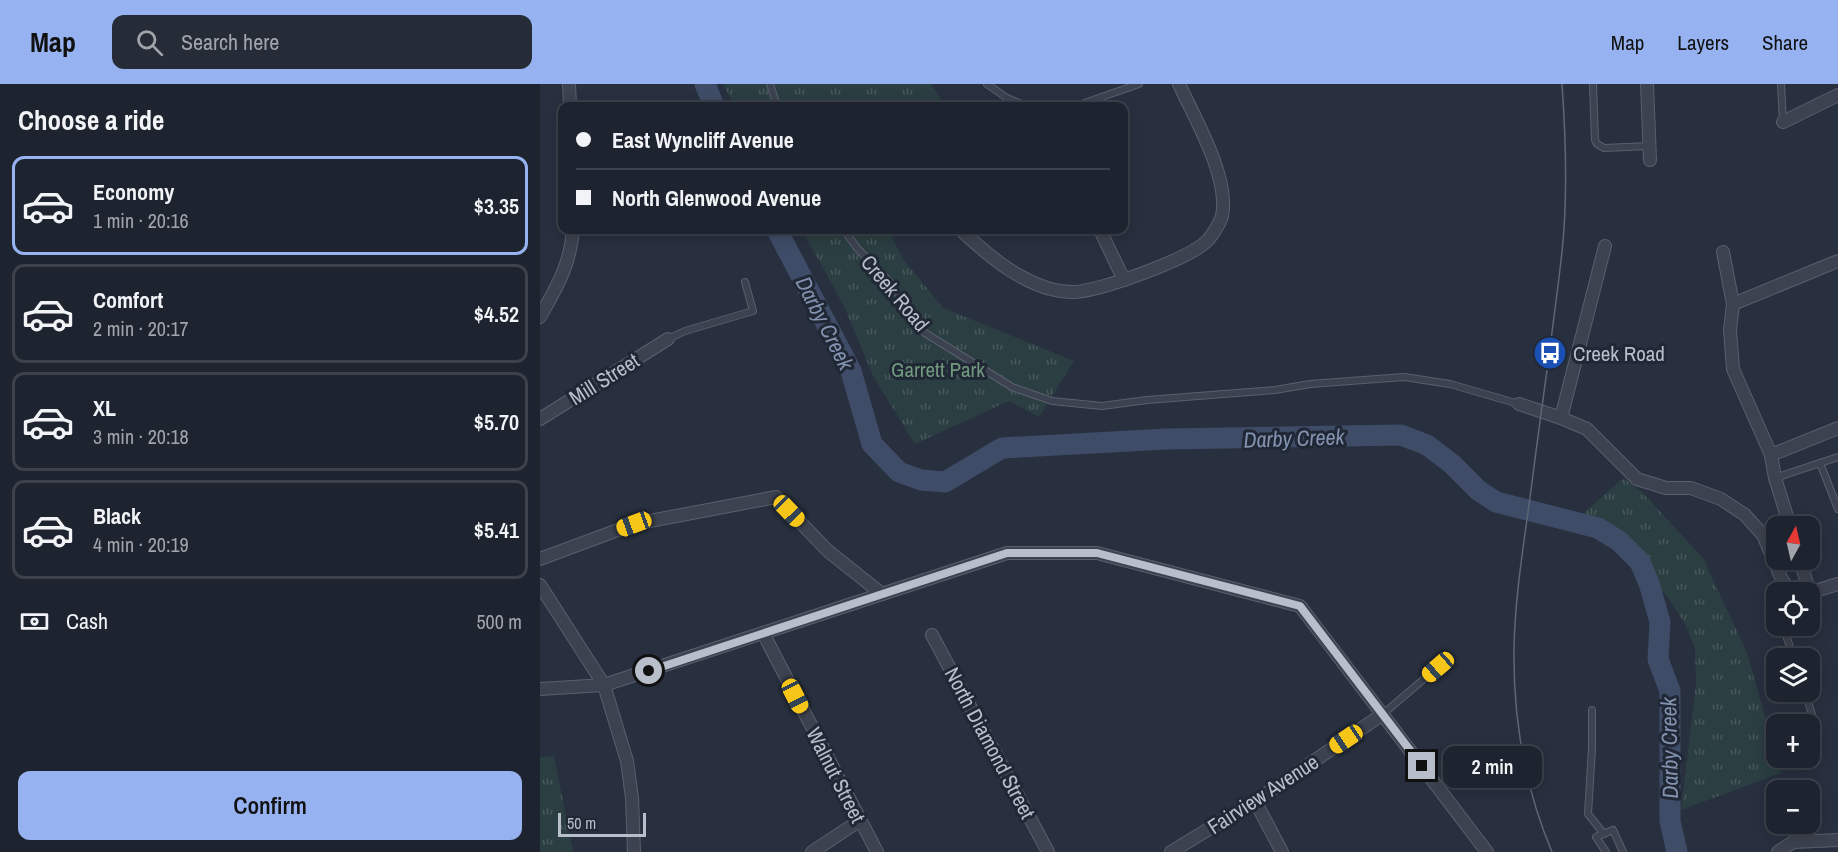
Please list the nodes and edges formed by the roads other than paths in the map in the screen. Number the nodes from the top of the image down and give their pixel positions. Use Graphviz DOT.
graph roads {
  1 [pos="568,84"];
  2 [pos="770,84"];
  3 [pos="987,84"];
  4 [pos="1139,84"];
  5 [pos="1179,84"];
  6 [pos="1593,84"];
  7 [pos="1647,84"];
  8 [pos="1781,84"];
  9 [pos="1838,95"];
  10 [pos="570,102"];
  11 [pos="776,102"];
  12 [pos="1016,102"];
  13 [pos="1087,102"];
  14 [pos="1783,122"];
  15 [pos="1650,146"];
  16 [pos="1650,160"];
  17 [pos="573,234"];
  18 [pos="847,234"];
  19 [pos="965,234"];
  20 [pos="1102,234"];
  21 [pos="1605,246"];
  22 [pos="1723,252"];
  23 [pos="1838,261"];
  24 [pos="1124,280"];
  25 [pos="745,282"];
  26 [pos="1733,304"];
  27 [pos="540,317"];
  28 [pos="668,339"];
  29 [pos="1519,404"];
  30 [pos="540,418"];
  31 [pos="1561,418"];
  32 [pos="1838,428"];
  33 [pos="1771,454"];
  34 [pos="1838,457"];
  35 [pos="1820,463"];
  36 [pos="1775,478"];
  37 [pos="1838,509"];
  38 [pos="1787,516"];
  39 [pos="540,559"];
  40 [pos="1784,582"];
  41 [pos="1838,584"];
  42 [pos="540,585"];
  43 [pos="1820,590"];
  44 [pos="882,594"];
  45 [pos="763,633"];
  46 [pos="932,635"];
  47 [pos="1438,667"];
  48 [pos="604,686"];
  49 [pos="540,689"];
  50 [pos="1592,710"];
  51 [pos="1383,714"];
  52 [pos="1255,801"];
  53 [pos="859,821"];
  54 [pos="1604,834"];
  55 [pos="1838,840"];
  56 [pos="634,852"];
  57 [pos="812,852"];
  58 [pos="877,852"];
  59 [pos="1048,852"];
  60 [pos="1172,852"];
  61 [pos="1282,852"];
  62 [pos="1487,852"];
  63 [pos="1606,852"];
  64 [pos="1623,852"];
  65 [pos="1778,852"];
  1 -- 10 [label="street"];
  2 -- 11 [label="lane"];
  3 -- 12 [label="lane"];
  4 -- 13 [label="lane"];
  5 -- 24 [label="street"];
  6 -- 15 [label="lane"];
  7 -- 15 [label="street"];
  8 -- 14 [label="lane"];
  9 -- 14 [label="street"];
  15 -- 16 [label="street"];
  17 -- 27 [label="street"];
  18 -- 29 [label="lane, Creek Road"];
  19 -- 24 [label="street"];
  20 -- 24 [label="street"];
  21 -- 31 [label="street"];
  22 -- 26 [label="street"];
  23 -- 26 [label="street"];
  25 -- 28 [label="lane"];
  26 -- 33 [label="street"];
  28 -- 30 [label="street, Mill Street"];
  29 -- 31 [label="street, Creek Road"];
  31 -- 40 [label="street, Creek Road"];
  32 -- 33 [label="street"];
  33 -- 36 [label="street"];
  34 -- 35 [label="lane"];
  35 -- 36 [label="lane"];
  35 -- 37 [label="lane"];
  36 -- 38 [label="street"];
  39 -- 44 [label="street"];
  41 -- 43 [label="street"];
  42 -- 48 [label="street"];
  44 -- 45 [label="street"];
  44 -- 51 [label="street"];
  45 -- 48 [label="street"];
  45 -- 53 [label="street, Walnut Street"];
  46 -- 59 [label="street, North Diamond Street"];
  47 -- 51 [label="lane"];
  48 -- 49 [label="street"];
  48 -- 56 [label="street"];
  50 -- 54 [label="lane"];
  51 -- 52 [label="street, Fairview Avenue"];
  51 -- 62 [label="street"];
  52 -- 60 [label="street, Fairview Avenue"];
  52 -- 61 [label="street"];
  53 -- 57 [label="street"];
  53 -- 58 [label="street, Walnut Street"];
  54 -- 63 [label="lane"];
  54 -- 64 [label="lane"];
  55 -- 65 [label="street"];
}
